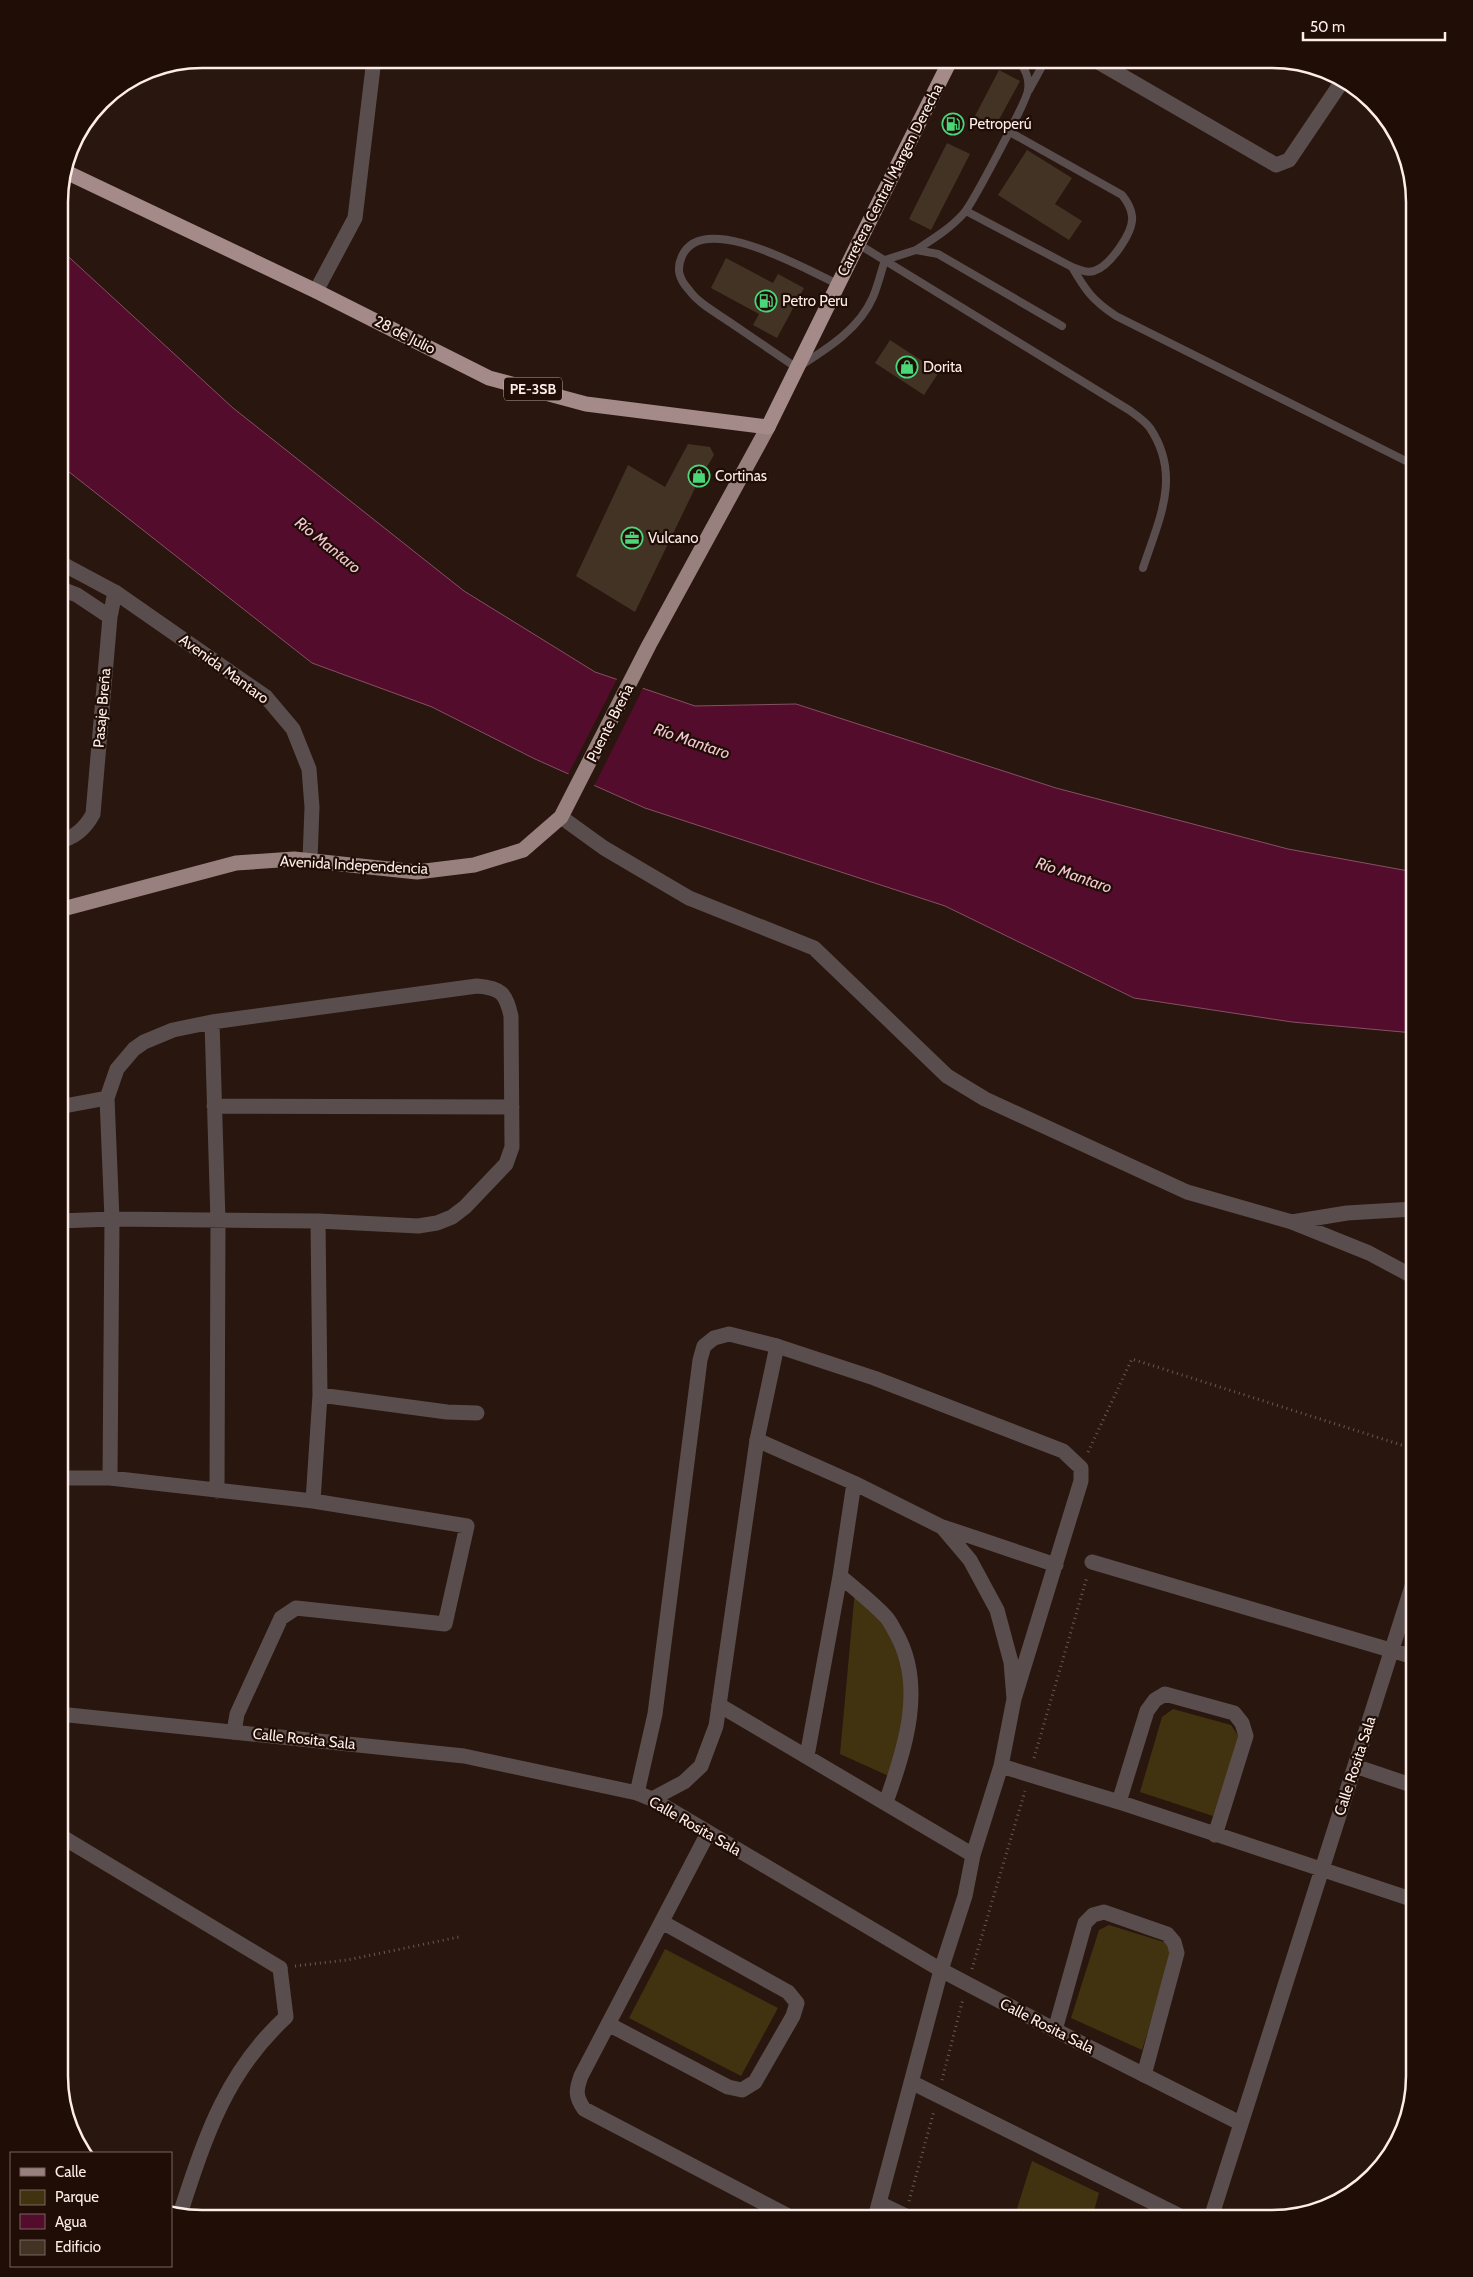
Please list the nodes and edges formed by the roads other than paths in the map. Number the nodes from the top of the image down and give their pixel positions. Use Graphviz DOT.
graph roads {
  1 [pos="373,68"];
  2 [pos="946,68"];
  3 [pos="1024,68"];
  4 [pos="1041,68"];
  5 [pos="1109,68"];
  6 [pos="1339,86"];
  7 [pos="1028,92"];
  8 [pos="1008,131"];
  9 [pos="71,174"];
  10 [pos="966,211"];
  11 [pos="858,244"];
  12 [pos="916,250"];
  13 [pos="885,260"];
  14 [pos="1072,267"];
  15 [pos="838,284"];
  16 [pos="316,291"];
  17 [pos="1062,326"];
  18 [pos="797,368"];
  19 [pos="768,427"];
  20 [pos="1406,462"];
  21 [pos="68,567"];
  22 [pos="1143,568"];
  23 [pos="68,592"];
  24 [pos="115,592"];
  25 [pos="110,617"];
  26 [pos="649,645"];
  27 [pos="571,801"];
  28 [pos="561,818"];
  29 [pos="68,837"];
  30 [pos="310,860"];
  31 [pos="68,908"];
  32 [pos="212,1022"];
  33 [pos="107,1098"];
  34 [pos="68,1105"];
  35 [pos="214,1106"];
  36 [pos="512,1107"];
  37 [pos="1406,1209"];
  38 [pos="112,1219"];
  39 [pos="68,1221"];
  40 [pos="218,1221"];
  41 [pos="318,1221"];
  42 [pos="1292,1222"];
  43 [pos="1406,1273"];
  44 [pos="777,1346"];
  45 [pos="320,1395"];
  46 [pos="477,1413"];
  47 [pos="757,1440"];
  48 [pos="110,1478"];
  49 [pos="68,1481"];
  50 [pos="854,1483"];
  51 [pos="217,1491"];
  52 [pos="313,1501"];
  53 [pos="942,1527"];
  54 [pos="1092,1562"];
  55 [pos="1056,1565"];
  56 [pos="840,1576"];
  57 [pos="1406,1606"];
  58 [pos="1392,1651"];
  59 [pos="1406,1655"];
  60 [pos="1014,1699"];
  61 [pos="719,1705"];
  62 [pos="68,1715"];
  63 [pos="234,1732"];
  64 [pos="808,1756"];
  65 [pos="1001,1766"];
  66 [pos="1355,1766"];
  67 [pos="1406,1783"];
  68 [pos="637,1793"];
  69 [pos="652,1799"];
  70 [pos="886,1802"];
  71 [pos="1118,1802"];
  72 [pos="708,1833"];
  73 [pos="1215,1835"];
  74 [pos="68,1840"];
  75 [pos="973,1855"];
  76 [pos="1321,1870"];
  77 [pos="1406,1897"];
  78 [pos="662,1922"];
  79 [pos="941,1970"];
  80 [pos="608,2024"];
  81 [pos="1055,2030"];
  82 [pos="1144,2075"];
  83 [pos="911,2082"];
  84 [pos="1240,2123"];
  85 [pos="879,2203"];
  86 [pos="182,2208"];
  87 [pos="776,2210"];
  88 [pos="877,2210"];
  89 [pos="893,2210"];
  90 [pos="1168,2210"];
  91 [pos="1213,2210"];
  1 -- 16 [label="street"];
  2 -- 11 [label="highway, Carretera Central Margen Derecha"];
  3 -- 7 [label="lane"];
  4 -- 7 [label="lane"];
  5 -- 6 [label="street"];
  7 -- 8 [label="lane"];
  8 -- 10 [label="lane"];
  8 -- 14 [label="lane"];
  9 -- 16 [label="highway, 28 de Julio / PE-3SB"];
  10 -- 12 [label="lane"];
  10 -- 14 [label="lane"];
  11 -- 13 [label="lane"];
  11 -- 15 [label="highway, Carretera Central Margen Derecha"];
  12 -- 13 [label="lane"];
  12 -- 17 [label="lane"];
  13 -- 18 [label="lane"];
  13 -- 22 [label="lane"];
  14 -- 20 [label="lane"];
  15 -- 18 [label="highway, Carretera Central Margen Derecha"];
  15 -- 18 [label="lane"];
  16 -- 19 [label="highway, 28 de Julio / PE-3SB"];
  18 -- 19 [label="highway, Carretera Central Margen Derecha"];
  19 -- 26 [label="main road, Carretera Central Margen Derecha"];
  21 -- 24 [label="street, Avenida Mantaro"];
  23 -- 25 [label="street"];
  24 -- 25 [label="street, Pasaje Breña"];
  24 -- 30 [label="street, Avenida Mantaro"];
  25 -- 29 [label="street, Pasaje Breña"];
  26 -- 27 [label="main road, Puente Breña"];
  27 -- 28 [label="main road, Avenida Independencia"];
  28 -- 30 [label="main road, Avenida Independencia"];
  28 -- 42 [label="street"];
  30 -- 31 [label="main road, Avenida Independencia"];
  32 -- 33 [label="street"];
  32 -- 35 [label="street"];
  32 -- 36 [label="street"];
  33 -- 34 [label="street"];
  33 -- 38 [label="street"];
  35 -- 36 [label="street"];
  35 -- 40 [label="street"];
  36 -- 41 [label="street"];
  37 -- 42 [label="street"];
  38 -- 39 [label="street"];
  38 -- 40 [label="street"];
  38 -- 48 [label="street"];
  40 -- 41 [label="street"];
  40 -- 51 [label="street"];
  41 -- 45 [label="street"];
  42 -- 43 [label="street"];
  44 -- 47 [label="street"];
  44 -- 55 [label="street"];
  44 -- 68 [label="street"];
  45 -- 46 [label="street"];
  45 -- 52 [label="street"];
  47 -- 50 [label="street"];
  47 -- 61 [label="street"];
  48 -- 49 [label="street"];
  48 -- 51 [label="street"];
  50 -- 53 [label="street"];
  50 -- 56 [label="street"];
  51 -- 52 [label="street"];
  52 -- 63 [label="street"];
  53 -- 55 [label="street"];
  53 -- 60 [label="street"];
  54 -- 58 [label="street"];
  55 -- 60 [label="street"];
  56 -- 64 [label="street"];
  56 -- 70 [label="street"];
  57 -- 58 [label="street, Calle Rosita Sala"];
  58 -- 59 [label="street"];
  58 -- 66 [label="street, Calle Rosita Sala"];
  60 -- 65 [label="street"];
  61 -- 64 [label="street"];
  61 -- 69 [label="street"];
  62 -- 63 [label="street, Calle Rosita Sala"];
  63 -- 68 [label="street, Calle Rosita Sala"];
  64 -- 70 [label="street"];
  65 -- 71 [label="street"];
  65 -- 75 [label="street"];
  66 -- 67 [label="street"];
  66 -- 76 [label="street, Calle Rosita Sala"];
  68 -- 69 [label="street, Calle Rosita Sala"];
  69 -- 72 [label="street, Calle Rosita Sala"];
  70 -- 75 [label="street"];
  71 -- 73 [label="street"];
  71 -- 73 [label="street"];
  72 -- 78 [label="street"];
  72 -- 79 [label="street, Calle Rosita Sala"];
  73 -- 76 [label="street"];
  74 -- 86 [label="street"];
  75 -- 79 [label="street"];
  76 -- 77 [label="street"];
  76 -- 84 [label="street, Calle Rosita Sala"];
  78 -- 80 [label="street"];
  78 -- 80 [label="street"];
  79 -- 81 [label="street, Calle Rosita Sala"];
  79 -- 83 [label="street"];
  80 -- 87 [label="street"];
  81 -- 82 [label="street, Calle Rosita Sala"];
  81 -- 82 [label="street"];
  82 -- 84 [label="street, Calle Rosita Sala"];
  83 -- 85 [label="street"];
  83 -- 90 [label="street"];
  84 -- 91 [label="street, Calle Rosita Sala"];
  85 -- 88 [label="street"];
  85 -- 89 [label="street"];
}
